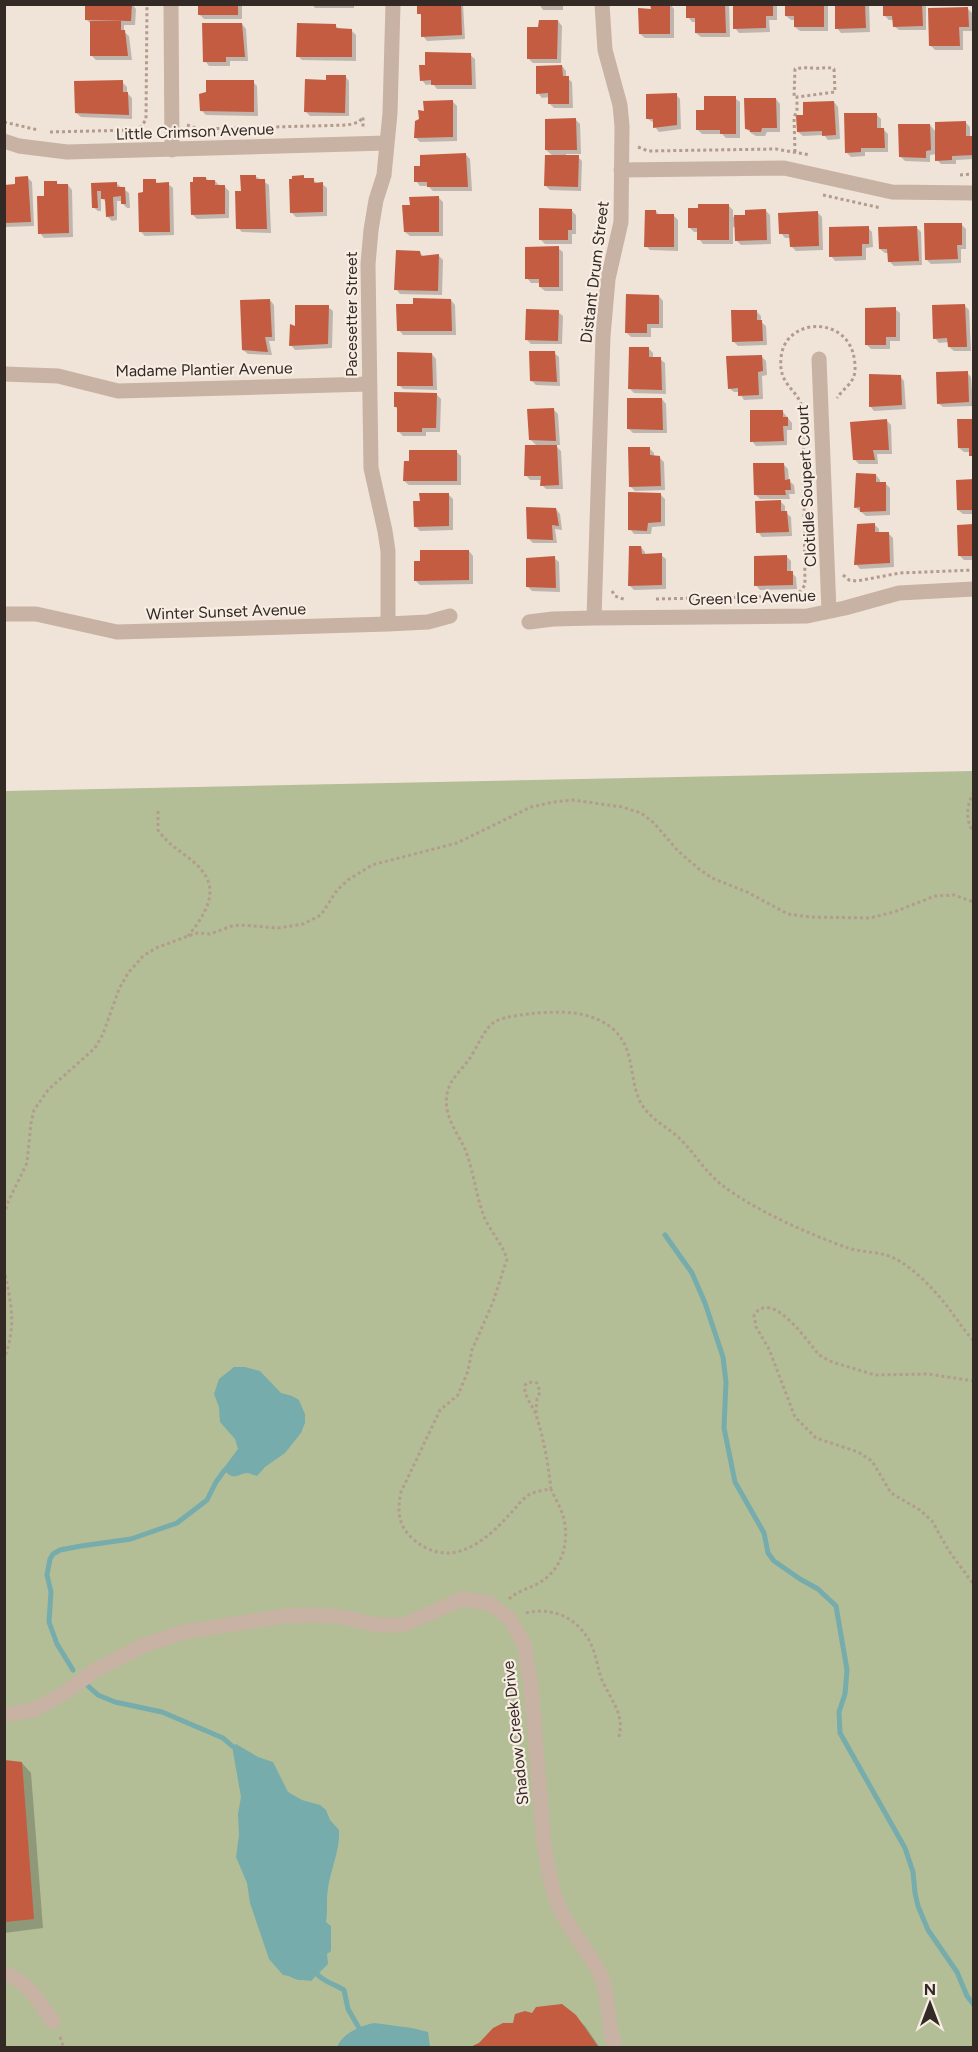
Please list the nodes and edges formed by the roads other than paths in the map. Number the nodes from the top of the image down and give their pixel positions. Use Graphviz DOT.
graph roads {
  1 [pos="171,4"];
  2 [pos="393,4"];
  3 [pos="602,4"];
  4 [pos="4,141"];
  5 [pos="387,143"];
  6 [pos="172,150"];
  7 [pos="621,170"];
  8 [pos="974,193"];
  9 [pos="819,359"];
  10 [pos="4,374"];
  11 [pos="369,384"];
  12 [pos="974,589"];
  13 [pos="830,611"];
  14 [pos="4,615"];
  15 [pos="450,616"];
  16 [pos="594,618"];
  17 [pos="529,622"];
  18 [pos="388,624"];
  19 [pos="4,1715"];
  20 [pos="4,1973"];
  21 [pos="53,2022"];
  22 [pos="615,2048"];
  1 -- 6 [label="street"];
  2 -- 5 [label="street, Pacesetter Street"];
  3 -- 7 [label="street, Distant Drum Street"];
  4 -- 6 [label="street, Little Crimson Avenue"];
  5 -- 6 [label="street, Little Crimson Avenue"];
  5 -- 11 [label="street, Pacesetter Street"];
  7 -- 8 [label="street"];
  7 -- 16 [label="street, Distant Drum Street"];
  9 -- 13 [label="street, Clotidle Soupert Court"];
  10 -- 11 [label="street, Madame Plantier Avenue"];
  11 -- 18 [label="street, Pacesetter Street"];
  12 -- 13 [label="street, Green Ice Avenue"];
  13 -- 16 [label="street, Green Ice Avenue"];
  14 -- 18 [label="street, Winter Sunset Avenue"];
  15 -- 18 [label="street, Winter Sunset Avenue"];
  16 -- 17 [label="street, Green Ice Avenue"];
  19 -- 22 [label="street, Shadow Creek Drive"];
  20 -- 21 [label="street"];
}
